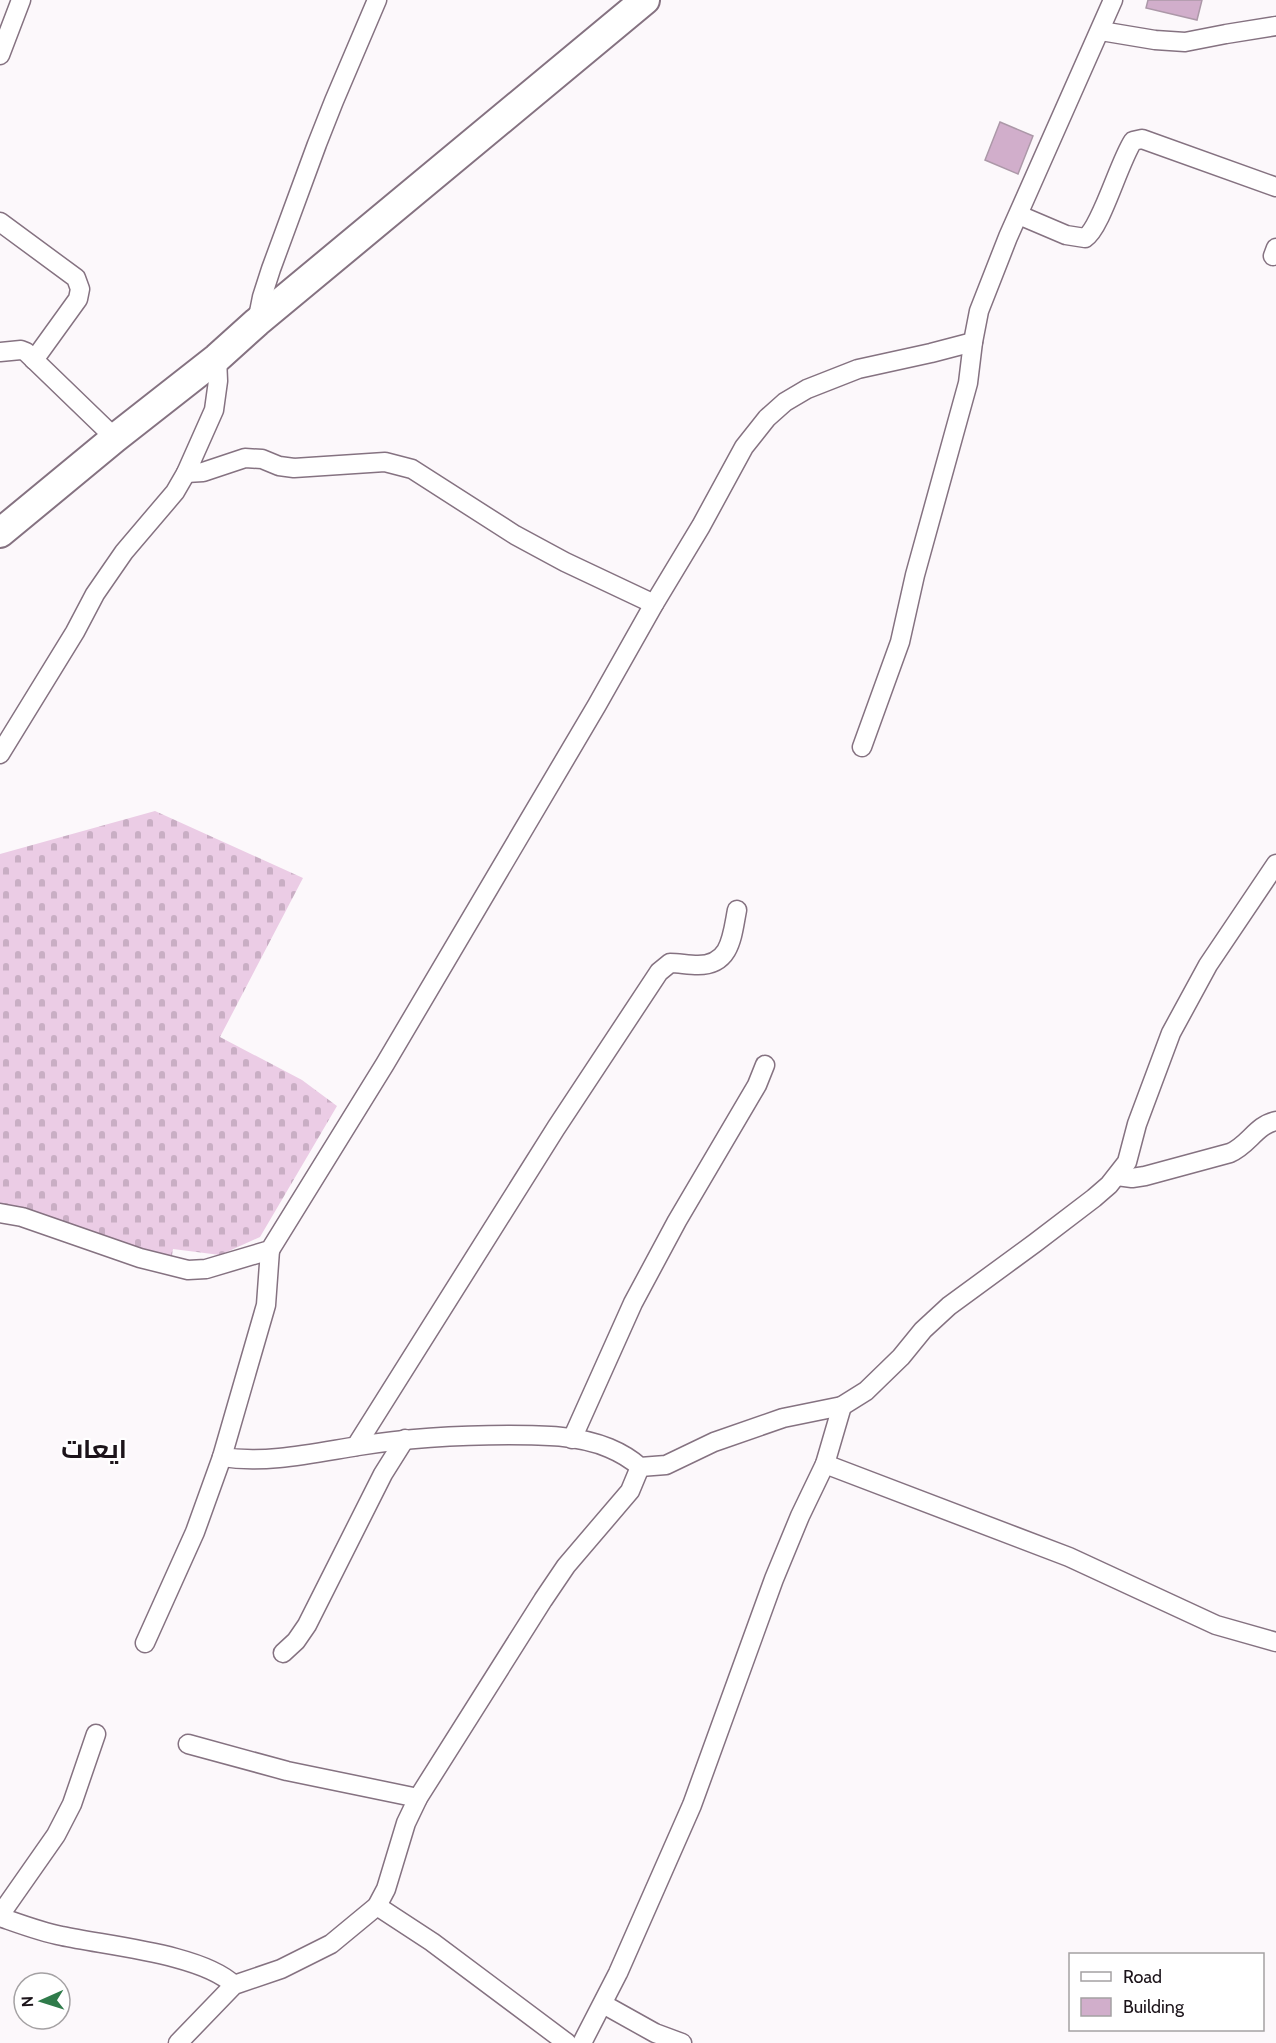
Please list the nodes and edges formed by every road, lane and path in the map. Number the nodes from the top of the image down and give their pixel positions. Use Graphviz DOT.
graph roads {
  1 [pos="21,0"];
  2 [pos="377,0"];
  3 [pos="645,0"];
  4 [pos="1113,0"];
  5 [pos="1276,26"];
  6 [pos="1101,31"];
  7 [pos="0,55"];
  8 [pos="1276,187"];
  9 [pos="1019,215"];
  10 [pos="0,222"];
  11 [pos="257,322"];
  12 [pos="973,342"];
  13 [pos="0,352"];
  14 [pos="217,358"];
  15 [pos="34,360"];
  16 [pos="115,438"];
  17 [pos="186,473"];
  18 [pos="0,533"];
  19 [pos="654,604"];
  20 [pos="862,747"];
  21 [pos="0,754"];
  22 [pos="1276,864"];
  23 [pos="737,910"];
  24 [pos="765,1065"];
  25 [pos="1276,1121"];
  26 [pos="1117,1176"];
  27 [pos="0,1213"];
  28 [pos="270,1250"];
  29 [pos="842,1406"];
  30 [pos="405,1439"];
  31 [pos="572,1439"];
  32 [pos="356,1446"];
  33 [pos="222,1457"];
  34 [pos="825,1464"];
  35 [pos="640,1467"];
  36 [pos="1276,1642"];
  37 [pos="145,1643"];
  38 [pos="283,1653"];
  39 [pos="96,1734"];
  40 [pos="188,1744"];
  41 [pos="418,1798"];
  42 [pos="377,1906"];
  43 [pos="0,1916"];
  44 [pos="234,1985"];
  45 [pos="603,2004"];
  46 [pos="178,2043"];
  47 [pos="567,2043"];
  48 [pos="582,2043"];
  49 [pos="682,2043"];
  1 -- 7 [label="street"];
  2 -- 11 [label="street"];
  3 -- 11 [label="main road"];
  4 -- 6 [label="street"];
  5 -- 6 [label="street"];
  6 -- 9 [label="street"];
  8 -- 9 [label="street"];
  9 -- 12 [label="street"];
  10 -- 15 [label="street"];
  11 -- 14 [label="main road"];
  12 -- 19 [label="street"];
  12 -- 20 [label="street"];
  13 -- 15 [label="street"];
  14 -- 16 [label="main road"];
  14 -- 17 [label="street"];
  15 -- 16 [label="street"];
  16 -- 18 [label="main road"];
  17 -- 19 [label="street"];
  17 -- 21 [label="street"];
  19 -- 28 [label="street"];
  22 -- 26 [label="street"];
  23 -- 32 [label="street"];
  24 -- 31 [label="street"];
  25 -- 26 [label="street"];
  26 -- 29 [label="street"];
  27 -- 28 [label="street"];
  28 -- 33 [label="street"];
  29 -- 34 [label="street"];
  29 -- 35 [label="street"];
  30 -- 31 [label="street"];
  30 -- 32 [label="street"];
  30 -- 38 [label="street"];
  31 -- 35 [label="street"];
  32 -- 33 [label="street"];
  33 -- 37 [label="street"];
  34 -- 36 [label="street"];
  34 -- 45 [label="street"];
  35 -- 41 [label="street"];
  39 -- 43 [label="street"];
  40 -- 41 [label="street"];
  41 -- 42 [label="street"];
  42 -- 44 [label="street"];
  42 -- 47 [label="street"];
  43 -- 44 [label="street"];
  44 -- 46 [label="street"];
  45 -- 48 [label="street"];
  45 -- 49 [label="street"];
}
